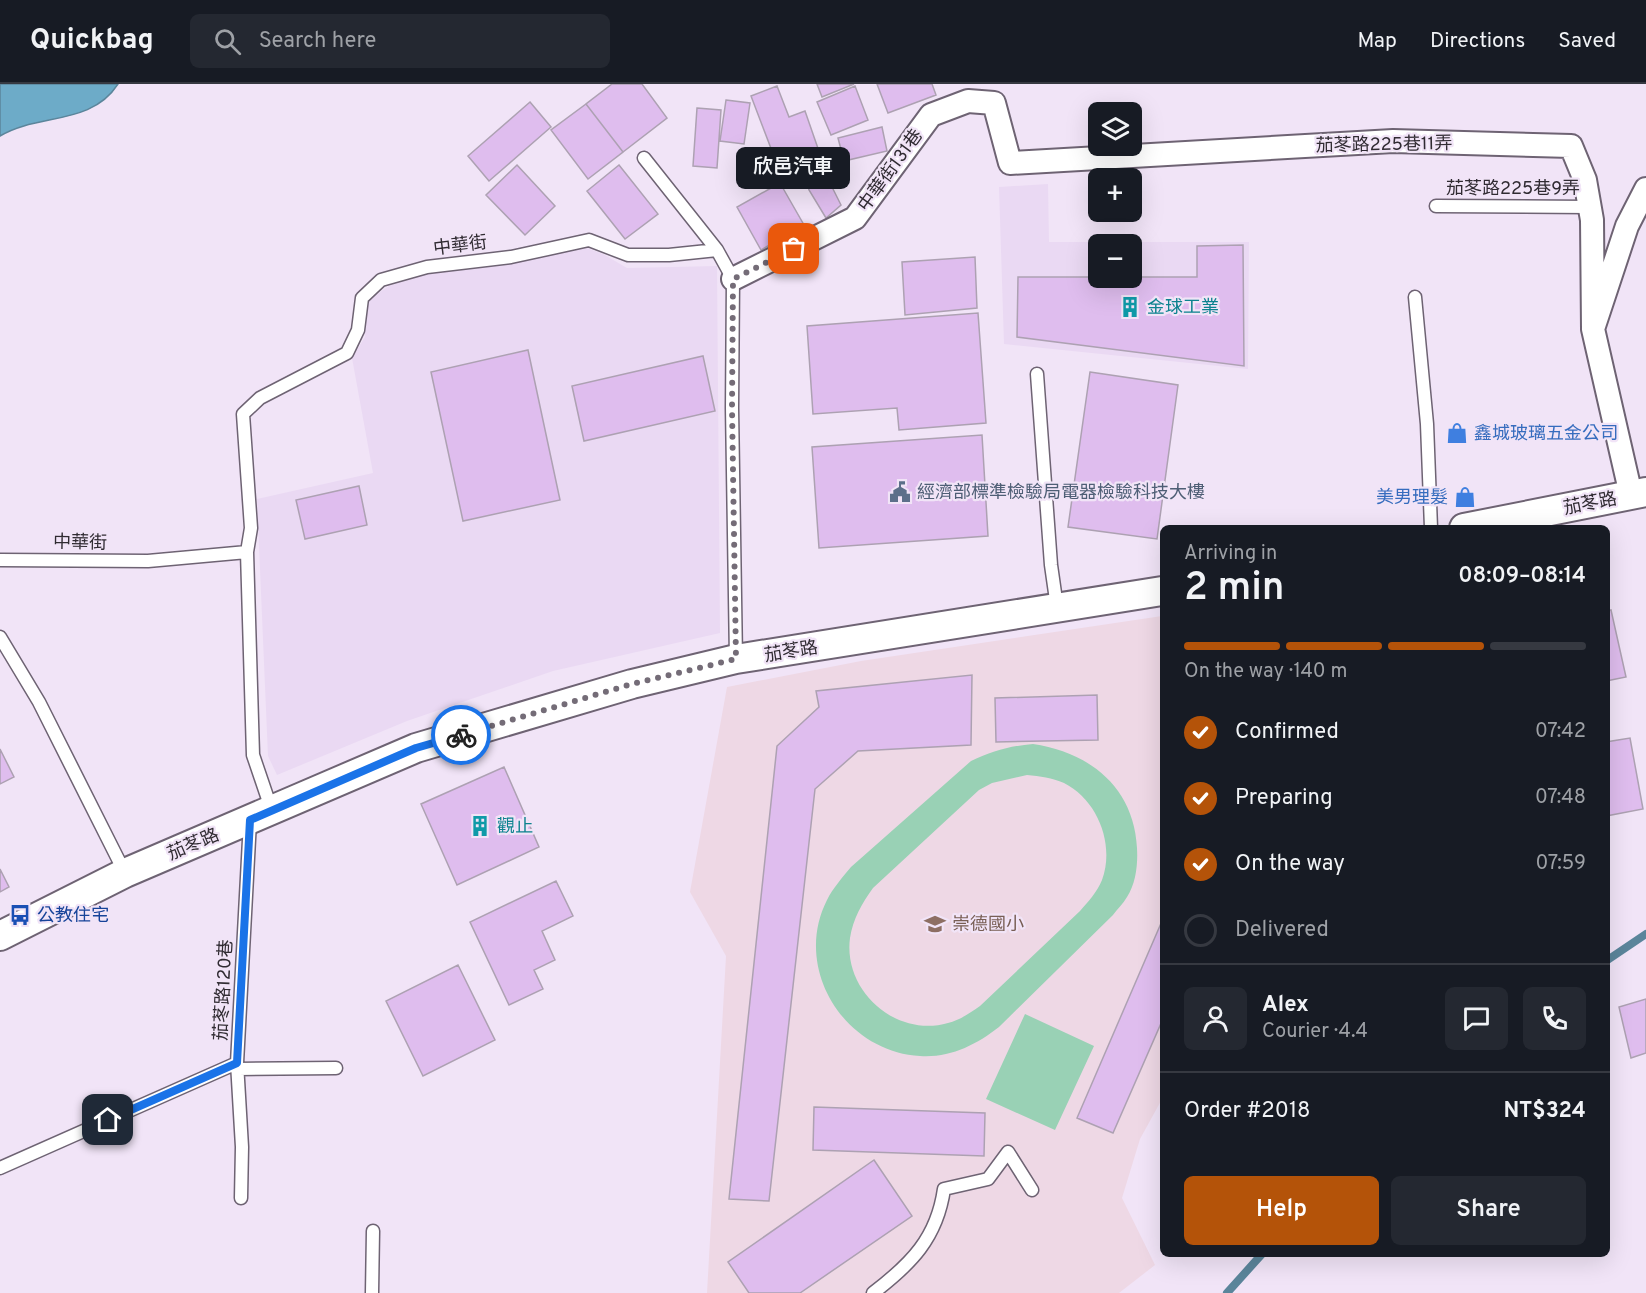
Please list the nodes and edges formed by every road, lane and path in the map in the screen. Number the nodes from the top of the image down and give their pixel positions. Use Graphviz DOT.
graph roads {
  1 [pos="644,158"];
  2 [pos="1010,163"];
  3 [pos="1646,189"];
  4 [pos="1436,206"];
  5 [pos="1590,207"];
  6 [pos="717,250"];
  7 [pos="733,279"];
  8 [pos="1415,297"];
  9 [pos="1593,329"];
  10 [pos="1037,374"];
  11 [pos="1639,493"];
  12 [pos="1431,525"];
  13 [pos="1479,525"];
  14 [pos="247,552"];
  15 [pos="0,560"];
  16 [pos="1160,591"];
  17 [pos="1057,609"];
  18 [pos="0,637"];
  19 [pos="736,659"];
  20 [pos="261,815"];
  21 [pos="125,873"];
  22 [pos="0,936"];
  23 [pos="238,1066"];
  24 [pos="336,1068"];
  25 [pos="0,1168"];
  26 [pos="1032,1190"];
  27 [pos="241,1198"];
  28 [pos="373,1231"];
  29 [pos="372,1293"];
  30 [pos="873,1293"];
  1 -- 6 [label="lane"];
  2 -- 5 [label="street, 茄苳路225巷11弄"];
  2 -- 7 [label="street, 中華街131巷"];
  3 -- 9 [label="street"];
  4 -- 5 [label="lane, 茄苳路225巷9弄"];
  5 -- 9 [label="street, 茄苳路225巷11弄"];
  6 -- 7 [label="lane"];
  6 -- 14 [label="lane, 中華街"];
  7 -- 19 [label="lane"];
  8 -- 12 [label="lane"];
  9 -- 11 [label="street, 茄苳路225巷11弄"];
  10 -- 17 [label="lane"];
  11 -- 13 [label="street, 茄苳路"];
  14 -- 15 [label="lane, 中華街"];
  14 -- 20 [label="lane"];
  16 -- 17 [label="street, 茄苳路"];
  17 -- 19 [label="street, 茄苳路"];
  18 -- 21 [label="lane"];
  19 -- 20 [label="street, 茄苳路"];
  20 -- 21 [label="street, 茄苳路"];
  20 -- 23 [label="lane, 茄苳路120巷"];
  21 -- 22 [label="street, 茄苳路"];
  23 -- 24 [label="lane"];
  23 -- 25 [label="lane"];
  23 -- 27 [label="lane, 茄苳路120巷"];
  26 -- 30 [label="lane"];
  28 -- 29 [label="lane"];
}
